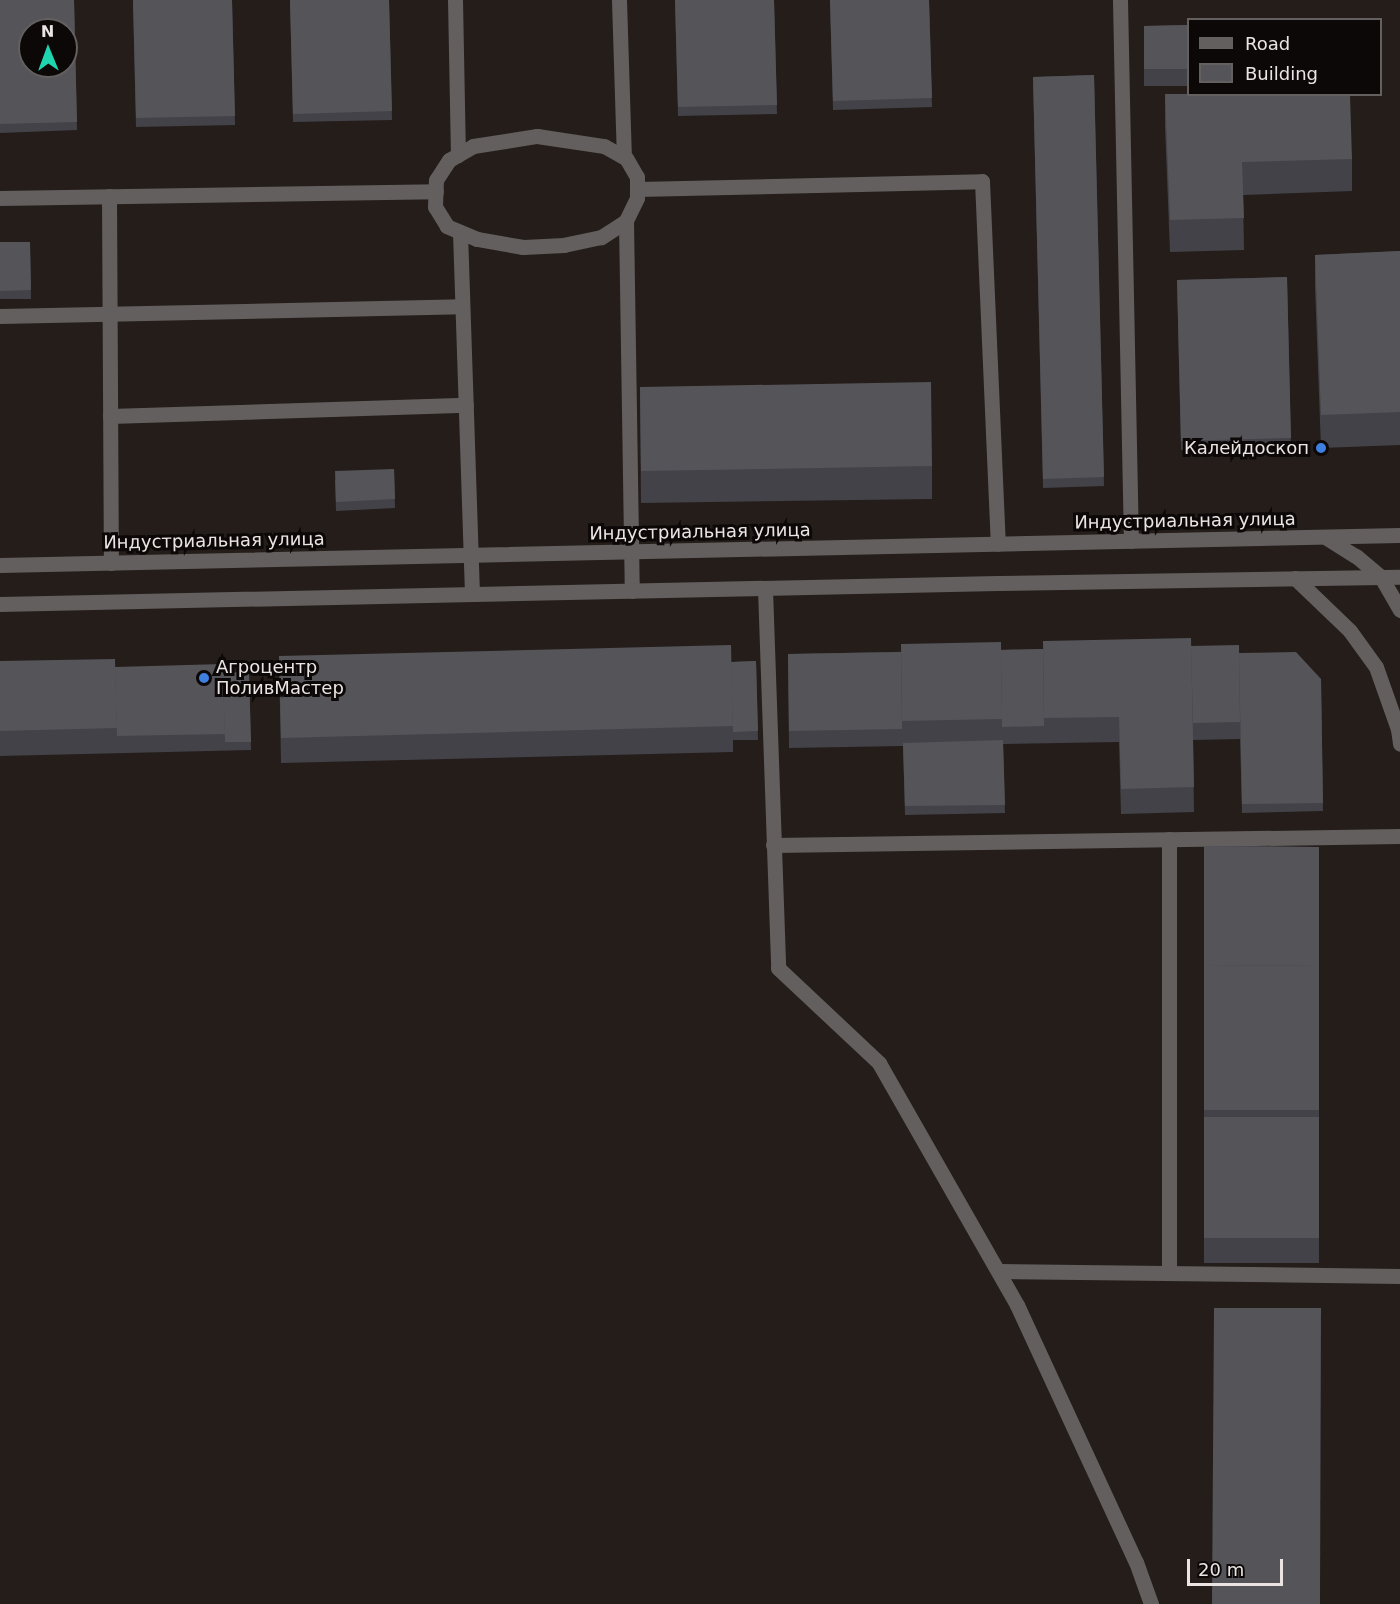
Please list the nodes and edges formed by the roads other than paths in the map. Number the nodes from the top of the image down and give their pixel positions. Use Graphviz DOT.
graph roads {
  1 [pos="455,0"];
  2 [pos="619,0"];
  3 [pos="1120,0"];
  4 [pos="458,155"];
  5 [pos="624,157"];
  6 [pos="637,189"];
  7 [pos="435,191"];
  8 [pos="109,196"];
  9 [pos="0,198"];
  10 [pos="626,221"];
  11 [pos="460,232"];
  12 [pos="462,306"];
  13 [pos="110,314"];
  14 [pos="0,316"];
  15 [pos="466,405"];
  16 [pos="110,416"];
  17 [pos="1400,536"];
  18 [pos="1325,537"];
  19 [pos="1131,541"];
  20 [pos="998,544"];
  21 [pos="631,553"];
  22 [pos="471,556"];
  23 [pos="111,563"];
  24 [pos="0,565"];
  25 [pos="1400,577"];
  26 [pos="1295,578"];
  27 [pos="1381,578"];
  28 [pos="765,589"];
  29 [pos="632,591"];
  30 [pos="471,594"];
  31 [pos="0,604"];
  32 [pos="1400,610"];
  33 [pos="1400,744"];
  34 [pos="1400,836"];
  35 [pos="1169,839"];
  36 [pos="773,845"];
  37 [pos="998,1271"];
  38 [pos="1169,1273"];
  39 [pos="1400,1276"];
  40 [pos="1151,1604"];
  1 -- 4 [label="street"];
  2 -- 5 [label="street"];
  3 -- 19 [label="street"];
  4 -- 5 [label="street"];
  4 -- 7 [label="street"];
  5 -- 6 [label="street"];
  6 -- 10 [label="street"];
  6 -- 20 [label="street"];
  7 -- 8 [label="street"];
  7 -- 11 [label="street"];
  8 -- 9 [label="street"];
  8 -- 13 [label="street"];
  10 -- 11 [label="street"];
  10 -- 21 [label="street"];
  11 -- 12 [label="street"];
  12 -- 13 [label="street"];
  12 -- 15 [label="street"];
  13 -- 14 [label="street"];
  13 -- 16 [label="street"];
  15 -- 16 [label="street"];
  15 -- 22 [label="street"];
  16 -- 23 [label="street"];
  17 -- 18 [label="street, Индустриальная улица"];
  18 -- 19 [label="street, Индустриальная улица"];
  18 -- 27 [label="street"];
  19 -- 20 [label="street, Индустриальная улица"];
  20 -- 21 [label="street, Индустриальная улица"];
  21 -- 22 [label="street, Индустриальная улица"];
  21 -- 29 [label="street"];
  22 -- 23 [label="street, Индустриальная улица"];
  22 -- 30 [label="street"];
  23 -- 24 [label="street, Индустриальная улица"];
  25 -- 27 [label="street"];
  26 -- 27 [label="street"];
  26 -- 28 [label="street"];
  26 -- 33 [label="street"];
  27 -- 32 [label="street"];
  28 -- 29 [label="street"];
  28 -- 36 [label="street"];
  29 -- 30 [label="street"];
  30 -- 31 [label="street"];
  34 -- 35 [label="street"];
  35 -- 36 [label="street"];
  35 -- 38 [label="street"];
  36 -- 37 [label="street"];
  37 -- 38 [label="street"];
  37 -- 40 [label="street"];
  38 -- 39 [label="street"];
}
